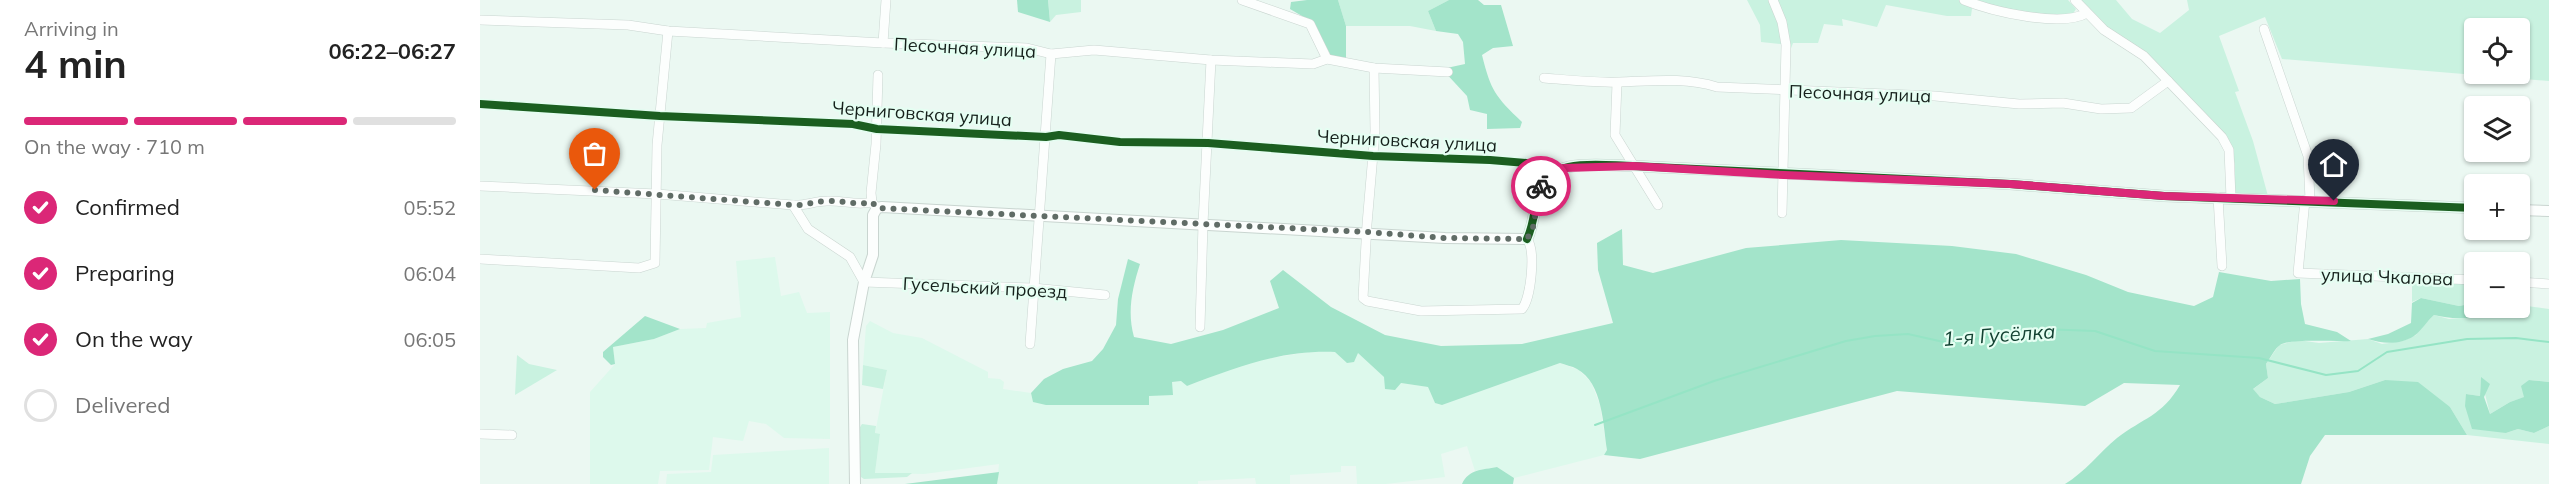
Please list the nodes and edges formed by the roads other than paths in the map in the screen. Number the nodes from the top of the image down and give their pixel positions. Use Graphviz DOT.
graph roads {
  1 [pos="886,0"];
  2 [pos="1242,0"];
  3 [pos="1773,0"];
  4 [pos="1964,0"];
  5 [pos="2075,0"];
  6 [pos="2087,13"];
  7 [pos="480,20"];
  8 [pos="2264,29"];
  9 [pos="668,31"];
  10 [pos="883,43"];
  11 [pos="1051,54"];
  12 [pos="1327,59"];
  13 [pos="1211,60"];
  14 [pos="1374,68"];
  15 [pos="1448,72"];
  16 [pos="878,75"];
  17 [pos="1544,78"];
  18 [pos="2168,81"];
  19 [pos="1617,83"];
  20 [pos="1786,90"];
  21 [pos="480,104"];
  22 [pos="660,116"];
  23 [pos="877,129"];
  24 [pos="1046,137"];
  25 [pos="1208,143"];
  26 [pos="1373,156"];
  27 [pos="1633,166"];
  28 [pos="1554,171"];
  29 [pos="1784,175"];
  30 [pos="480,186"];
  31 [pos="657,194"];
  32 [pos="2218,197"];
  33 [pos="2231,198"];
  34 [pos="2308,200"];
  35 [pos="793,205"];
  36 [pos="874,205"];
  37 [pos="1659,205"];
  38 [pos="2464,207"];
  39 [pos="2530,210"];
  40 [pos="2549,211"];
  41 [pos="1782,213"];
  42 [pos="1041,216"];
  43 [pos="1203,224"];
  44 [pos="1367,232"];
  45 [pos="1527,239"];
  46 [pos="480,259"];
  47 [pos="2222,266"];
  48 [pos="2464,280"];
  49 [pos="864,282"];
  50 [pos="2530,283"];
  51 [pos="2549,284"];
  52 [pos="1033,288"];
  53 [pos="1105,295"];
  54 [pos="1200,327"];
  55 [pos="1030,344"];
  56 [pos="480,434"];
  57 [pos="512,435"];
  58 [pos="855,484"];
  1 -- 10 [label="street"];
  2 -- 12 [label="street"];
  3 -- 20 [label="street"];
  4 -- 6 [label="street"];
  5 -- 6 [label="street"];
  6 -- 18 [label="street"];
  7 -- 9 [label="street, Песочная улица"];
  8 -- 34 [label="street"];
  9 -- 10 [label="street, Песочная улица"];
  9 -- 22 [label="street"];
  10 -- 11 [label="street, Песочная улица"];
  11 -- 13 [label="street, Песочная улица"];
  11 -- 24 [label="street"];
  12 -- 13 [label="street, Песочная улица"];
  12 -- 14 [label="street, Песочная улица"];
  13 -- 25 [label="street"];
  14 -- 15 [label="street, Песочная улица"];
  14 -- 26 [label="street"];
  16 -- 23 [label="street"];
  17 -- 19 [label="street, Песочная улица"];
  18 -- 20 [label="street, Песочная улица"];
  18 -- 33 [label="street"];
  19 -- 20 [label="street, Песочная улица"];
  19 -- 27 [label="street"];
  20 -- 29 [label="street"];
  21 -- 22 [label="street, Черниговская улица"];
  22 -- 23 [label="street, Черниговская улица"];
  22 -- 31 [label="street"];
  23 -- 24 [label="street, Черниговская улица"];
  23 -- 36 [label="street"];
  24 -- 25 [label="street, Черниговская улица"];
  24 -- 42 [label="street"];
  25 -- 26 [label="street, Черниговская улица"];
  25 -- 43 [label="street"];
  26 -- 28 [label="street, Черниговская улица"];
  26 -- 44 [label="street"];
  27 -- 28 [label="street, Черниговская улица"];
  27 -- 29 [label="street, Черниговская улица"];
  27 -- 37 [label="street"];
  28 -- 45 [label="street"];
  29 -- 32 [label="street, Черниговская улица"];
  29 -- 41 [label="street"];
  30 -- 31 [label="street"];
  31 -- 35 [label="street"];
  31 -- 46 [label="street"];
  32 -- 33 [label="street, Черниговская улица"];
  32 -- 47 [label="street"];
  33 -- 34 [label="street, Черниговская улица"];
  34 -- 38 [label="street, Черниговская улица"];
  34 -- 48 [label="street, улица Чкалова"];
  35 -- 36 [label="street"];
  35 -- 49 [label="street"];
  36 -- 42 [label="street"];
  36 -- 49 [label="street"];
  39 -- 40 [label="street"];
  42 -- 43 [label="street"];
  42 -- 52 [label="street"];
  43 -- 44 [label="street"];
  43 -- 54 [label="street"];
  44 -- 45 [label="street"];
  44 -- 45 [label="street"];
  49 -- 52 [label="street, Гусельский проезд"];
  49 -- 58 [label="street"];
  50 -- 51 [label="street"];
  52 -- 53 [label="street, Гусельский проезд"];
  52 -- 55 [label="street"];
  56 -- 57 [label="street"];
}
